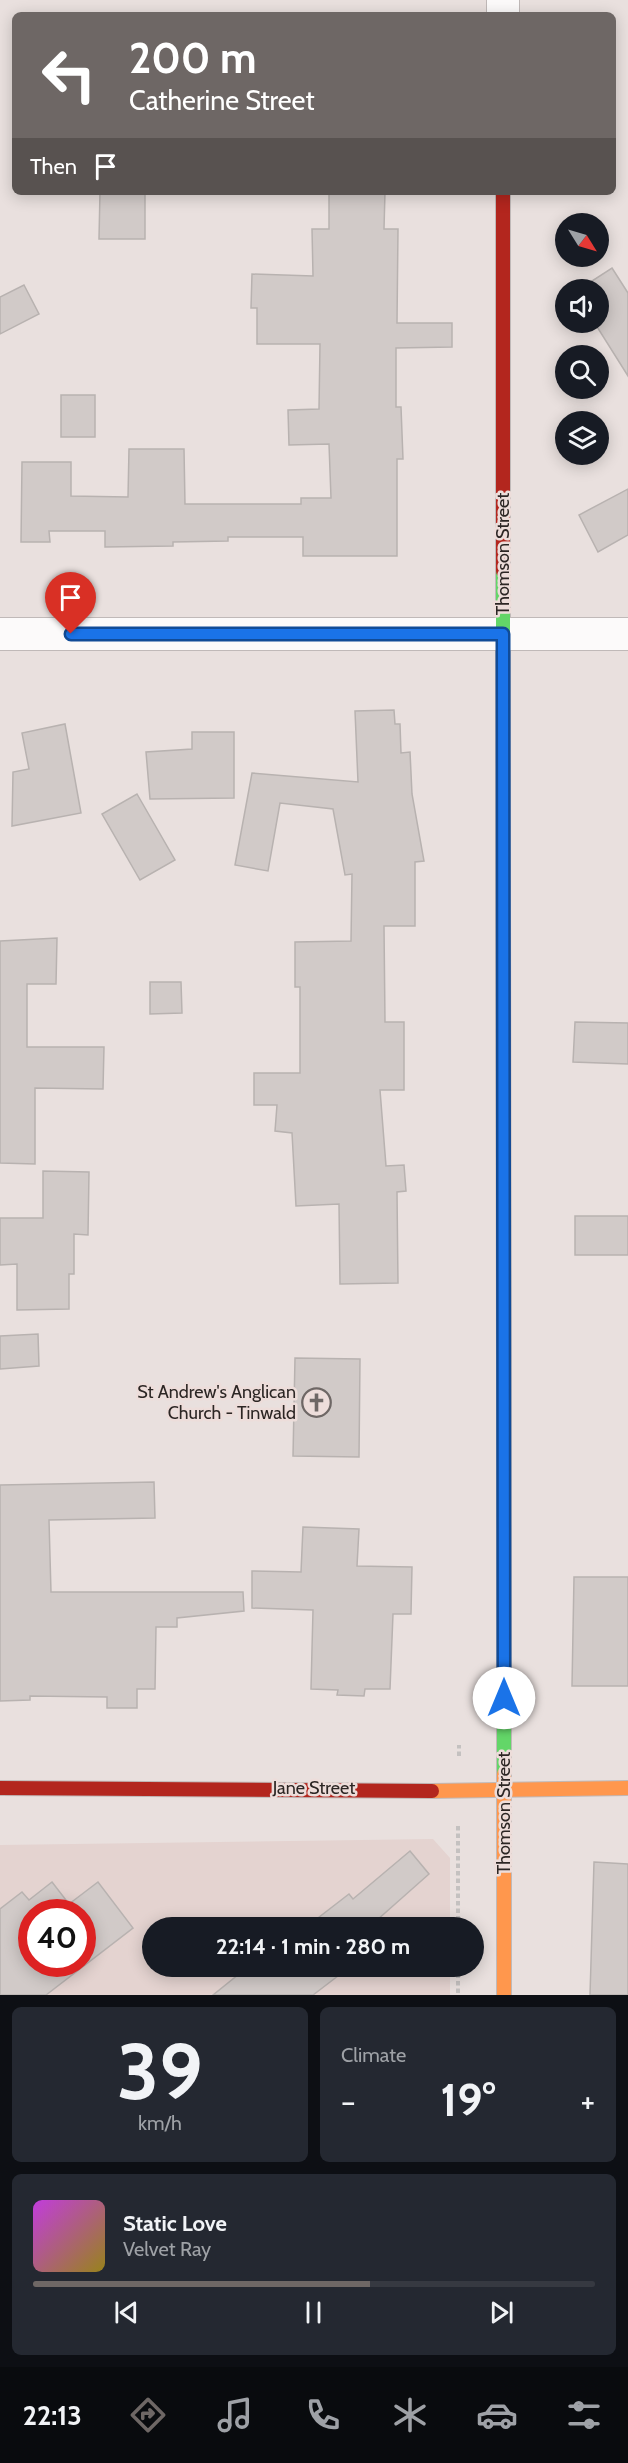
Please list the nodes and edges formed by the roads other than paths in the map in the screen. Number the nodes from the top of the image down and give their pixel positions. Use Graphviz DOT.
graph roads {
  1 [pos="503,195"];
  2 [pos="0,634"];
  3 [pos="503,634"];
  4 [pos="628,634"];
  5 [pos="0,1788"];
  6 [pos="628,1788"];
  7 [pos="504,1791"];
  8 [pos="504,1995"];
  1 -- 3 [label="street, Thomson Street"];
  2 -- 3 [label="street"];
  3 -- 4 [label="street"];
  3 -- 7 [label="street, Thomson Street"];
  5 -- 7 [label="street, Jane Street"];
  6 -- 7 [label="street, Jane Street"];
  7 -- 8 [label="street, Thomson Street"];
}
